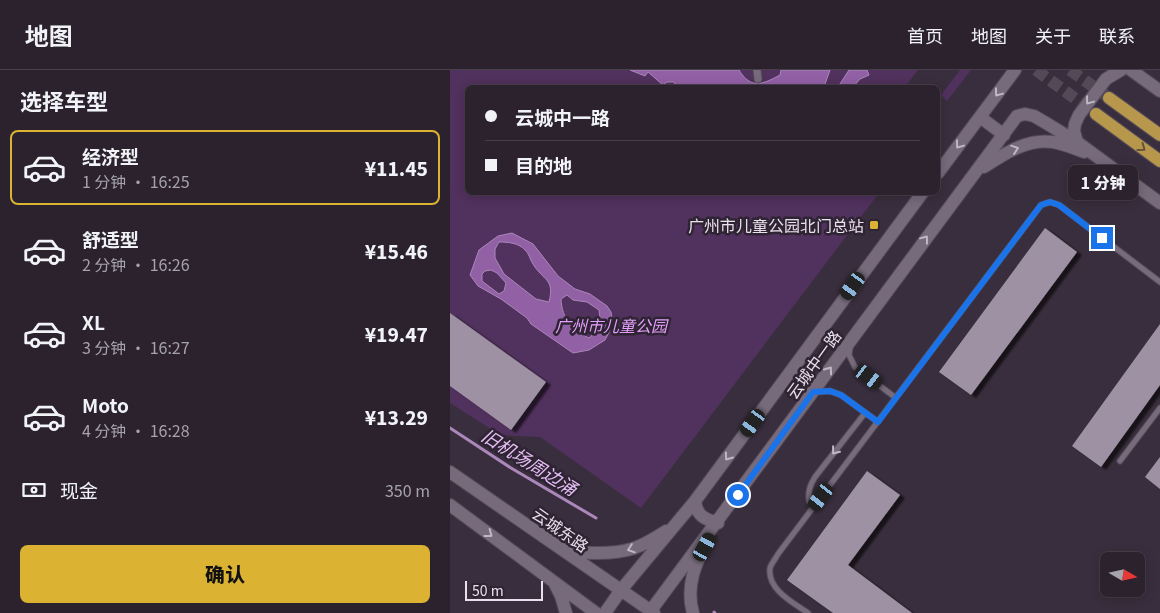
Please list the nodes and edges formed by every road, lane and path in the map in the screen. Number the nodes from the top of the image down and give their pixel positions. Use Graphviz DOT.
graph roads {
  1 [pos="757,70"];
  2 [pos="1015,70"];
  3 [pos="1122,70"];
  4 [pos="1131,70"];
  5 [pos="758,79"];
  6 [pos="1160,91"];
  7 [pos="1109,98"];
  8 [pos="1096,114"];
  9 [pos="980,117"];
  10 [pos="1160,135"];
  11 [pos="1004,136"];
  12 [pos="1077,142"];
  13 [pos="1096,155"];
  14 [pos="1160,161"];
  15 [pos="940,170"];
  16 [pos="973,174"];
  17 [pos="921,195"];
  18 [pos="1160,203"];
  19 [pos="1160,282"];
  20 [pos="852,338"];
  21 [pos="813,392"];
  22 [pos="896,398"];
  23 [pos="1160,408"];
  24 [pos="865,413"];
  25 [pos="878,422"];
  26 [pos="1120,461"];
  27 [pos="450,472"];
  28 [pos="695,501"];
  29 [pos="809,501"];
  30 [pos="450,505"];
  31 [pos="718,523"];
  32 [pos="674,526"];
  33 [pos="555,545"];
  34 [pos="555,584"];
  35 [pos="621,590"];
  36 [pos="651,612"];
  37 [pos="566,613"];
  38 [pos="596,613"];
  39 [pos="605,613"];
  40 [pos="693,613"];
  41 [pos="808,613"];
  1 -- 5 [label="street"];
  2 -- 9 [label="main road, one-way"];
  3 -- 12 [label="main road, one-way"];
  4 -- 6 [label="main road"];
  7 -- 10 [label="main road"];
  8 -- 14 [label="main road, one-way"];
  9 -- 11 [label="main road"];
  9 -- 15 [label="main road, one-way"];
  11 -- 12 [label="main road, 云城中一路"];
  11 -- 16 [label="main road, 云城中一路"];
  12 -- 13 [label="main road, 云城中一路"];
  16 -- 13 [label="main road, one-way"];
  13 -- 18 [label="main road, 云城中一路"];
  20 -- 16 [label="main road, 云城中一路, one-way"];
  17 -- 28 [label="main road, 云城中一路, one-way"];
  19 -- 22 [label="lane"];
  21 -- 20 [label="main road, 云城中一路, one-way"];
  20 -- 22 [label="lane"];
  21 -- 24 [label="lane"];
  21 -- 31 [label="main road, 云城中一路"];
  22 -- 25 [label="lane"];
  23 -- 26 [label="lane"];
  24 -- 25 [label="lane"];
  24 -- 29 [label="lane, one-way"];
  25 -- 41 [label="lane"];
  27 -- 33 [label="main road, 云城东路"];
  28 -- 31 [label="main road"];
  28 -- 32 [label="main road, 云城中一路"];
  30 -- 34 [label="main road, one-way"];
  31 -- 36 [label="main road, 云城中一路"];
  31 -- 40 [label="main road"];
  32 -- 33 [label="main road, one-way"];
  32 -- 35 [label="main road, 云城中一路"];
  33 -- 35 [label="main road, 云城东路"];
  34 -- 37 [label="main road"];
  34 -- 38 [label="main road"];
  35 -- 36 [label="main road, 云城东路"];
  35 -- 39 [label="main road, 云城中一路"];
}
